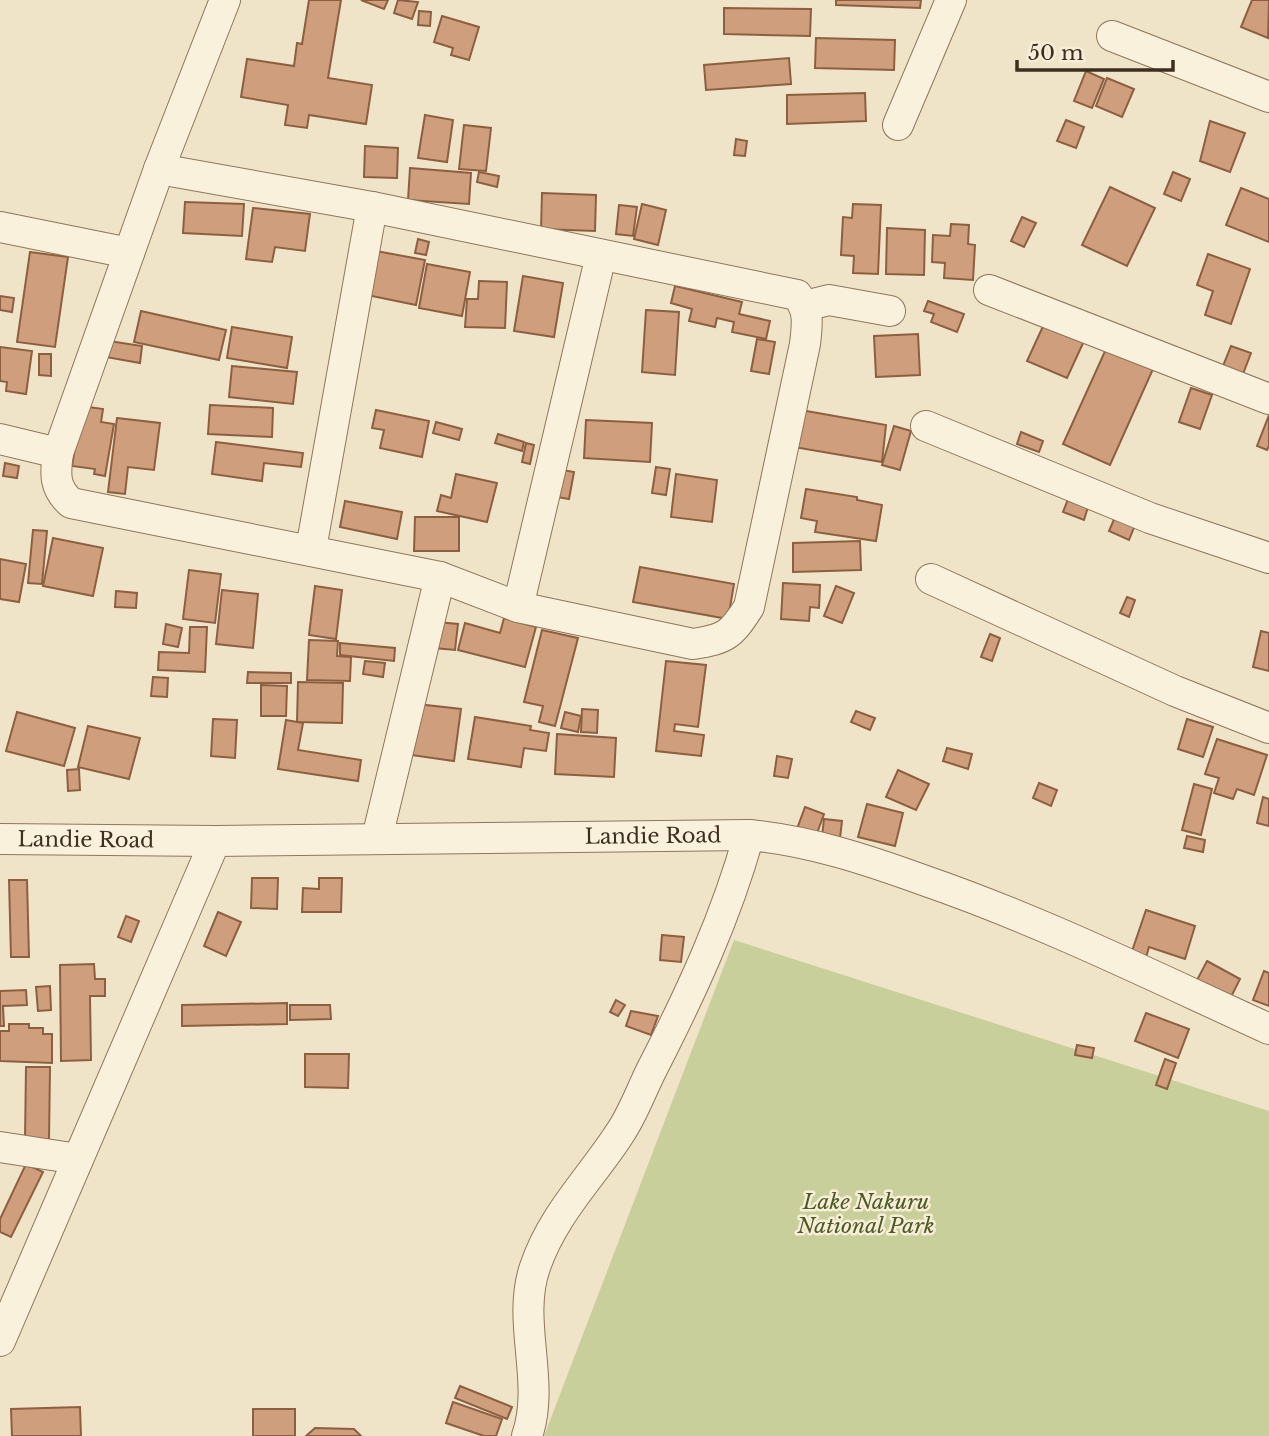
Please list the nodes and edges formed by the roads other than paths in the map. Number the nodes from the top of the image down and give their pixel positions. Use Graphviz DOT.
graph roads {
  1 [pos="225,0"];
  2 [pos="951,0"];
  3 [pos="1112,36"];
  4 [pos="1269,97"];
  5 [pos="898,125"];
  6 [pos="159,169"];
  7 [pos="372,208"];
  8 [pos="0,227"];
  9 [pos="129,253"];
  10 [pos="601,255"];
  11 [pos="989,290"];
  12 [pos="805,306"];
  13 [pos="890,311"];
  14 [pos="1269,399"];
  15 [pos="926,426"];
  16 [pos="0,439"];
  17 [pos="58,453"];
  18 [pos="311,549"];
  19 [pos="1269,558"];
  20 [pos="440,577"];
  21 [pos="931,579"];
  22 [pos="518,607"];
  23 [pos="1269,728"];
  24 [pos="749,835"];
  25 [pos="377,838"];
  26 [pos="0,839"];
  27 [pos="215,841"];
  28 [pos="1269,1029"];
  29 [pos="0,1147"];
  30 [pos="78,1159"];
  31 [pos="0,1341"];
  32 [pos="527,1436"];
  1 -- 6 [label="street"];
  2 -- 5 [label="street"];
  3 -- 4 [label="street"];
  6 -- 7 [label="street"];
  6 -- 9 [label="street"];
  7 -- 10 [label="street"];
  7 -- 18 [label="street"];
  8 -- 9 [label="street"];
  9 -- 17 [label="street"];
  10 -- 12 [label="street"];
  10 -- 22 [label="street"];
  11 -- 14 [label="street"];
  12 -- 13 [label="street"];
  12 -- 22 [label="street"];
  15 -- 19 [label="street"];
  16 -- 17 [label="street"];
  17 -- 18 [label="street"];
  18 -- 20 [label="street"];
  20 -- 22 [label="street"];
  20 -- 25 [label="street"];
  21 -- 23 [label="street"];
  24 -- 25 [label="street, Landie Road"];
  24 -- 28 [label="street, Landie Road"];
  24 -- 32 [label="street"];
  25 -- 27 [label="street, Landie Road"];
  26 -- 27 [label="street, Landie Road"];
  27 -- 30 [label="street"];
  29 -- 30 [label="street"];
  30 -- 31 [label="street"];
}
